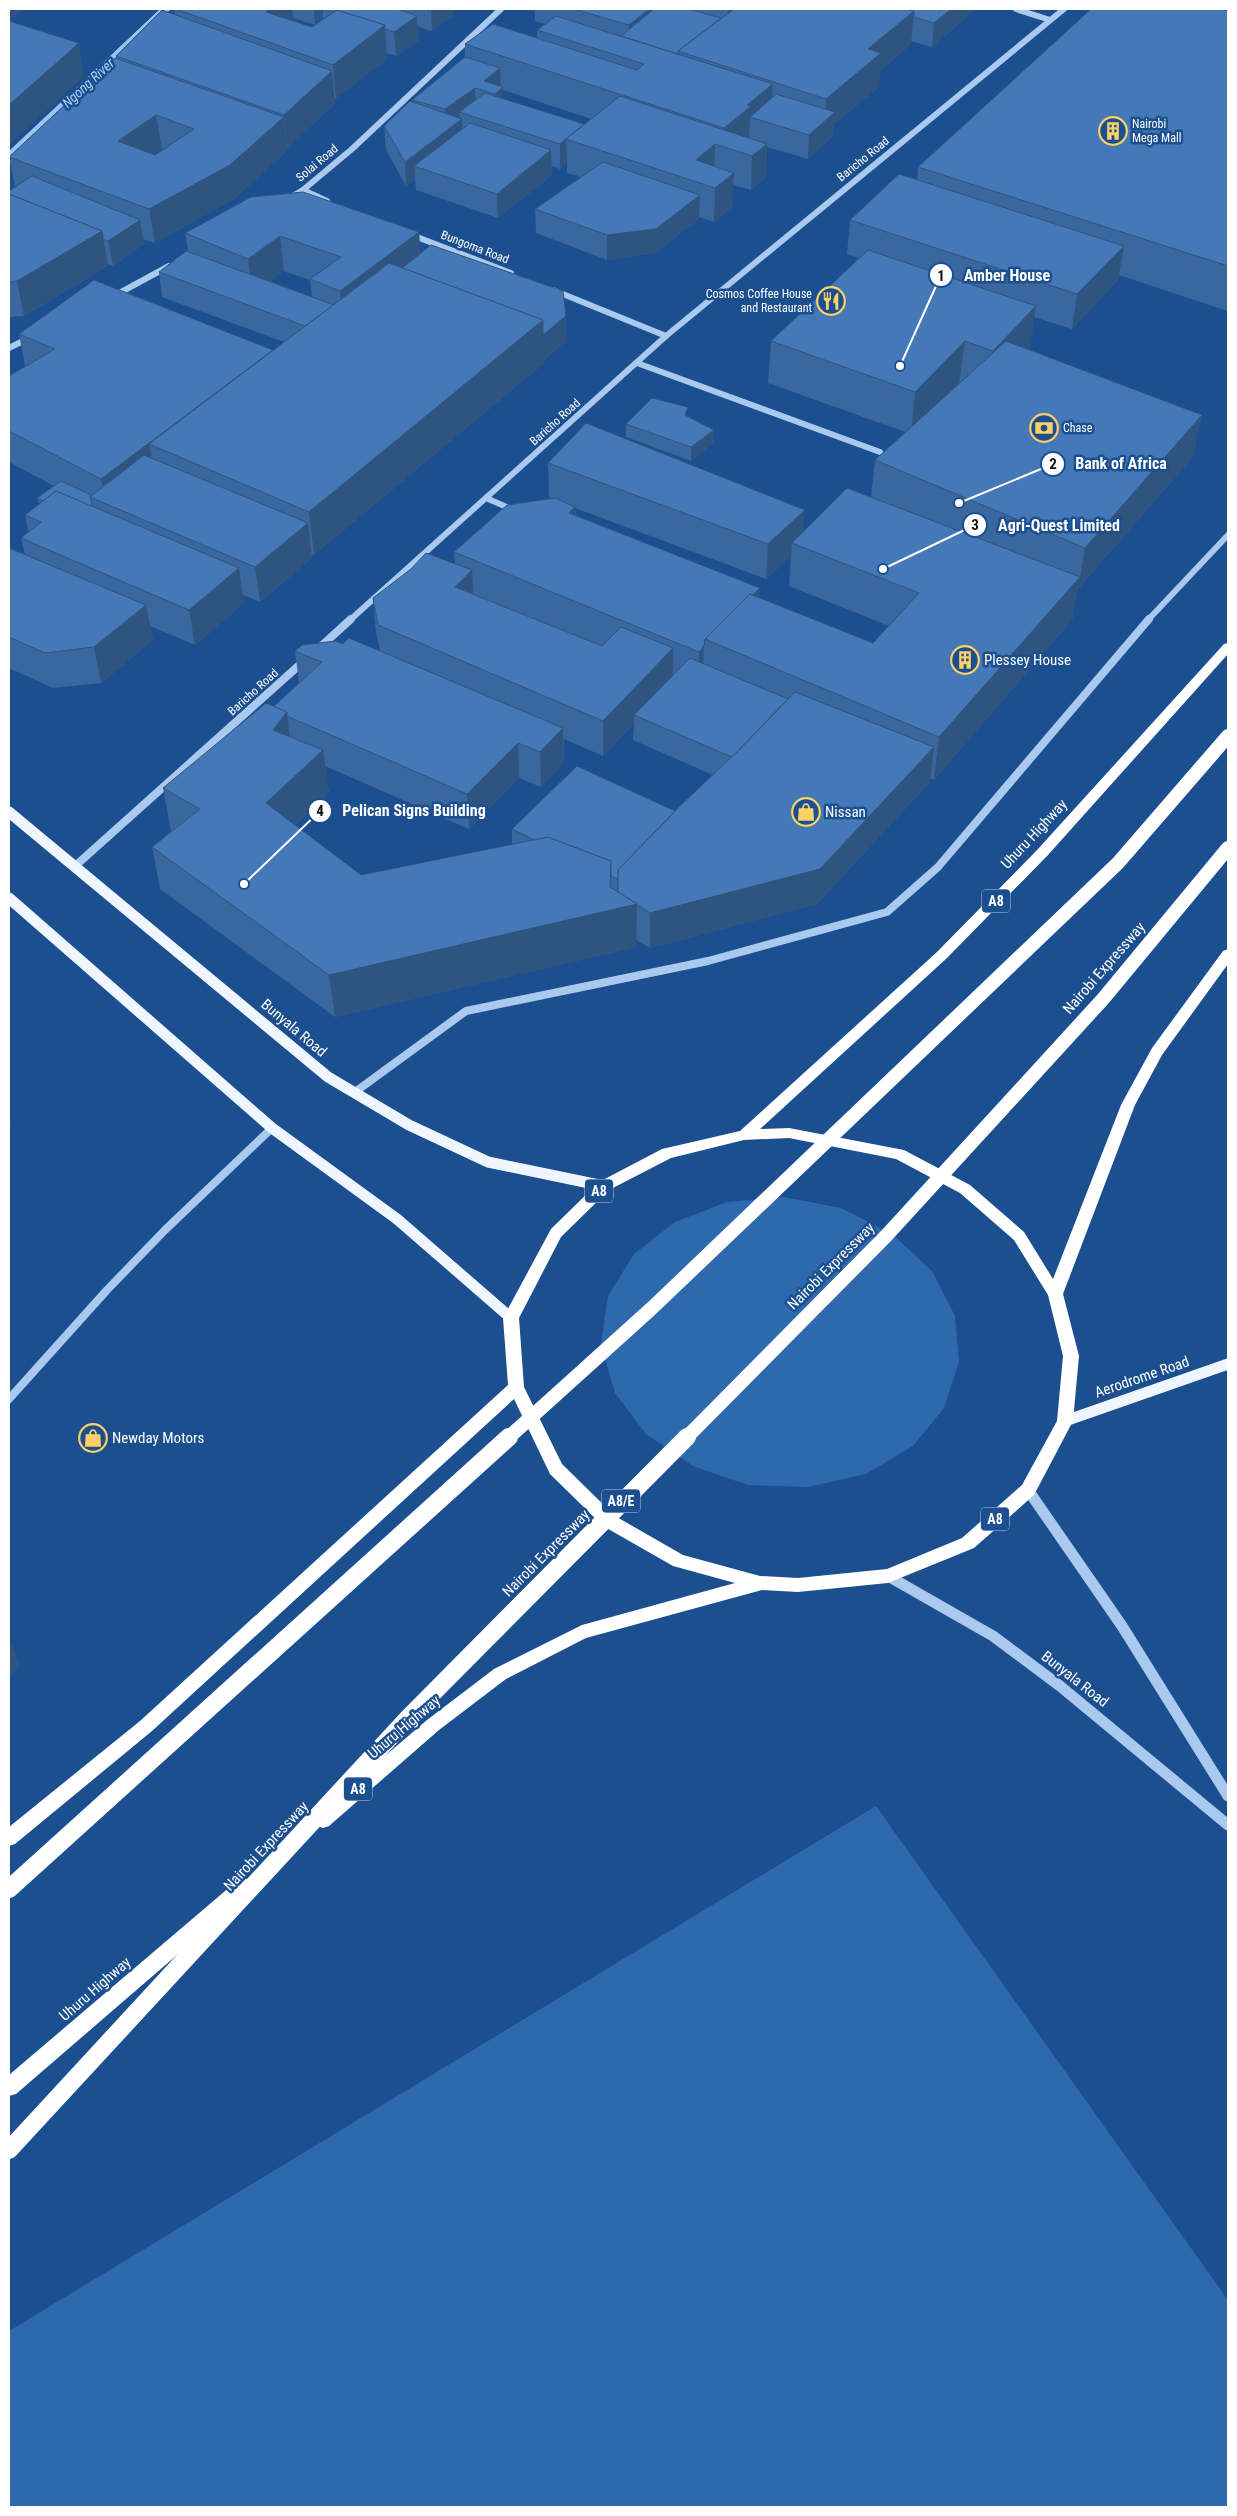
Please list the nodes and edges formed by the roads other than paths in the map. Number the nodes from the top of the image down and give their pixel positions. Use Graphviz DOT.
graph roads {
  1 [pos="501,9"];
  2 [pos="1016,9"];
  3 [pos="1064,9"];
  4 [pos="1050,20"];
  5 [pos="303,190"];
  6 [pos="279,204"];
  7 [pos="338,206"];
  8 [pos="402,231"];
  9 [pos="172,264"];
  10 [pos="522,278"];
  11 [pos="550,288"];
  12 [pos="102,302"];
  13 [pos="34,335"];
  14 [pos="666,336"];
  15 [pos="9,348"];
  16 [pos="637,363"];
  17 [pos="880,452"];
  18 [pos="486,498"];
  19 [pos="522,513"];
  20 [pos="1228,535"];
  21 [pos="1228,647"];
  22 [pos="1228,736"];
  23 [pos="9,812"];
  24 [pos="1228,848"];
  25 [pos="74,867"];
  26 [pos="9,898"];
  27 [pos="1228,954"];
  28 [pos="355,1092"];
  29 [pos="272,1128"];
  30 [pos="744,1136"];
  31 [pos="604,1186"];
  32 [pos="1055,1294"];
  33 [pos="511,1318"];
  34 [pos="1228,1364"];
  35 [pos="516,1387"];
  36 [pos="9,1399"];
  37 [pos="1065,1421"];
  38 [pos="1028,1490"];
  39 [pos="888,1576"];
  40 [pos="760,1583"];
  41 [pos="1228,1796"];
  42 [pos="1228,1825"];
  43 [pos="9,1838"];
  44 [pos="9,1889"];
  45 [pos="9,2088"];
  46 [pos="9,2150"];
  1 -- 5 [label="street, Solai Road"];
  2 -- 4 [label="street"];
  3 -- 4 [label="street, Baricho Road"];
  4 -- 14 [label="street, Baricho Road"];
  5 -- 6 [label="street, Solai Road"];
  5 -- 7 [label="street"];
  8 -- 10 [label="street, Bungoma Road"];
  9 -- 12 [label="street"];
  11 -- 14 [label="street"];
  13 -- 15 [label="street"];
  14 -- 16 [label="street, Baricho Road"];
  16 -- 17 [label="street"];
  16 -- 18 [label="street, Baricho Road"];
  18 -- 19 [label="street"];
  18 -- 25 [label="street, Baricho Road"];
  20 -- 28 [label="street"];
  21 -- 30 [label="highway, Uhuru Highway / A8"];
  22 -- 44 [label="highway, bridge"];
  23 -- 25 [label="main road, Bunyala Road"];
  24 -- 46 [label="highway, Nairobi Expressway / A8/E, bridge"];
  25 -- 28 [label="main road, Bunyala Road"];
  26 -- 29 [label="main road"];
  27 -- 32 [label="highway"];
  28 -- 31 [label="main road, Bunyala Road"];
  29 -- 33 [label="main road"];
  29 -- 36 [label="street"];
  30 -- 31 [label="highway, A8"];
  30 -- 32 [label="highway, A8"];
  31 -- 33 [label="highway, A8"];
  32 -- 37 [label="highway, A8"];
  33 -- 35 [label="highway"];
  34 -- 37 [label="main road, Aerodrome Road"];
  35 -- 40 [label="highway, A8"];
  35 -- 43 [label="highway"];
  37 -- 38 [label="highway, A8"];
  38 -- 39 [label="highway, A8"];
  38 -- 41 [label="street"];
  39 -- 40 [label="highway, A8"];
  39 -- 42 [label="street, Bunyala Road"];
  40 -- 45 [label="highway, Uhuru Highway / A8"];
}
